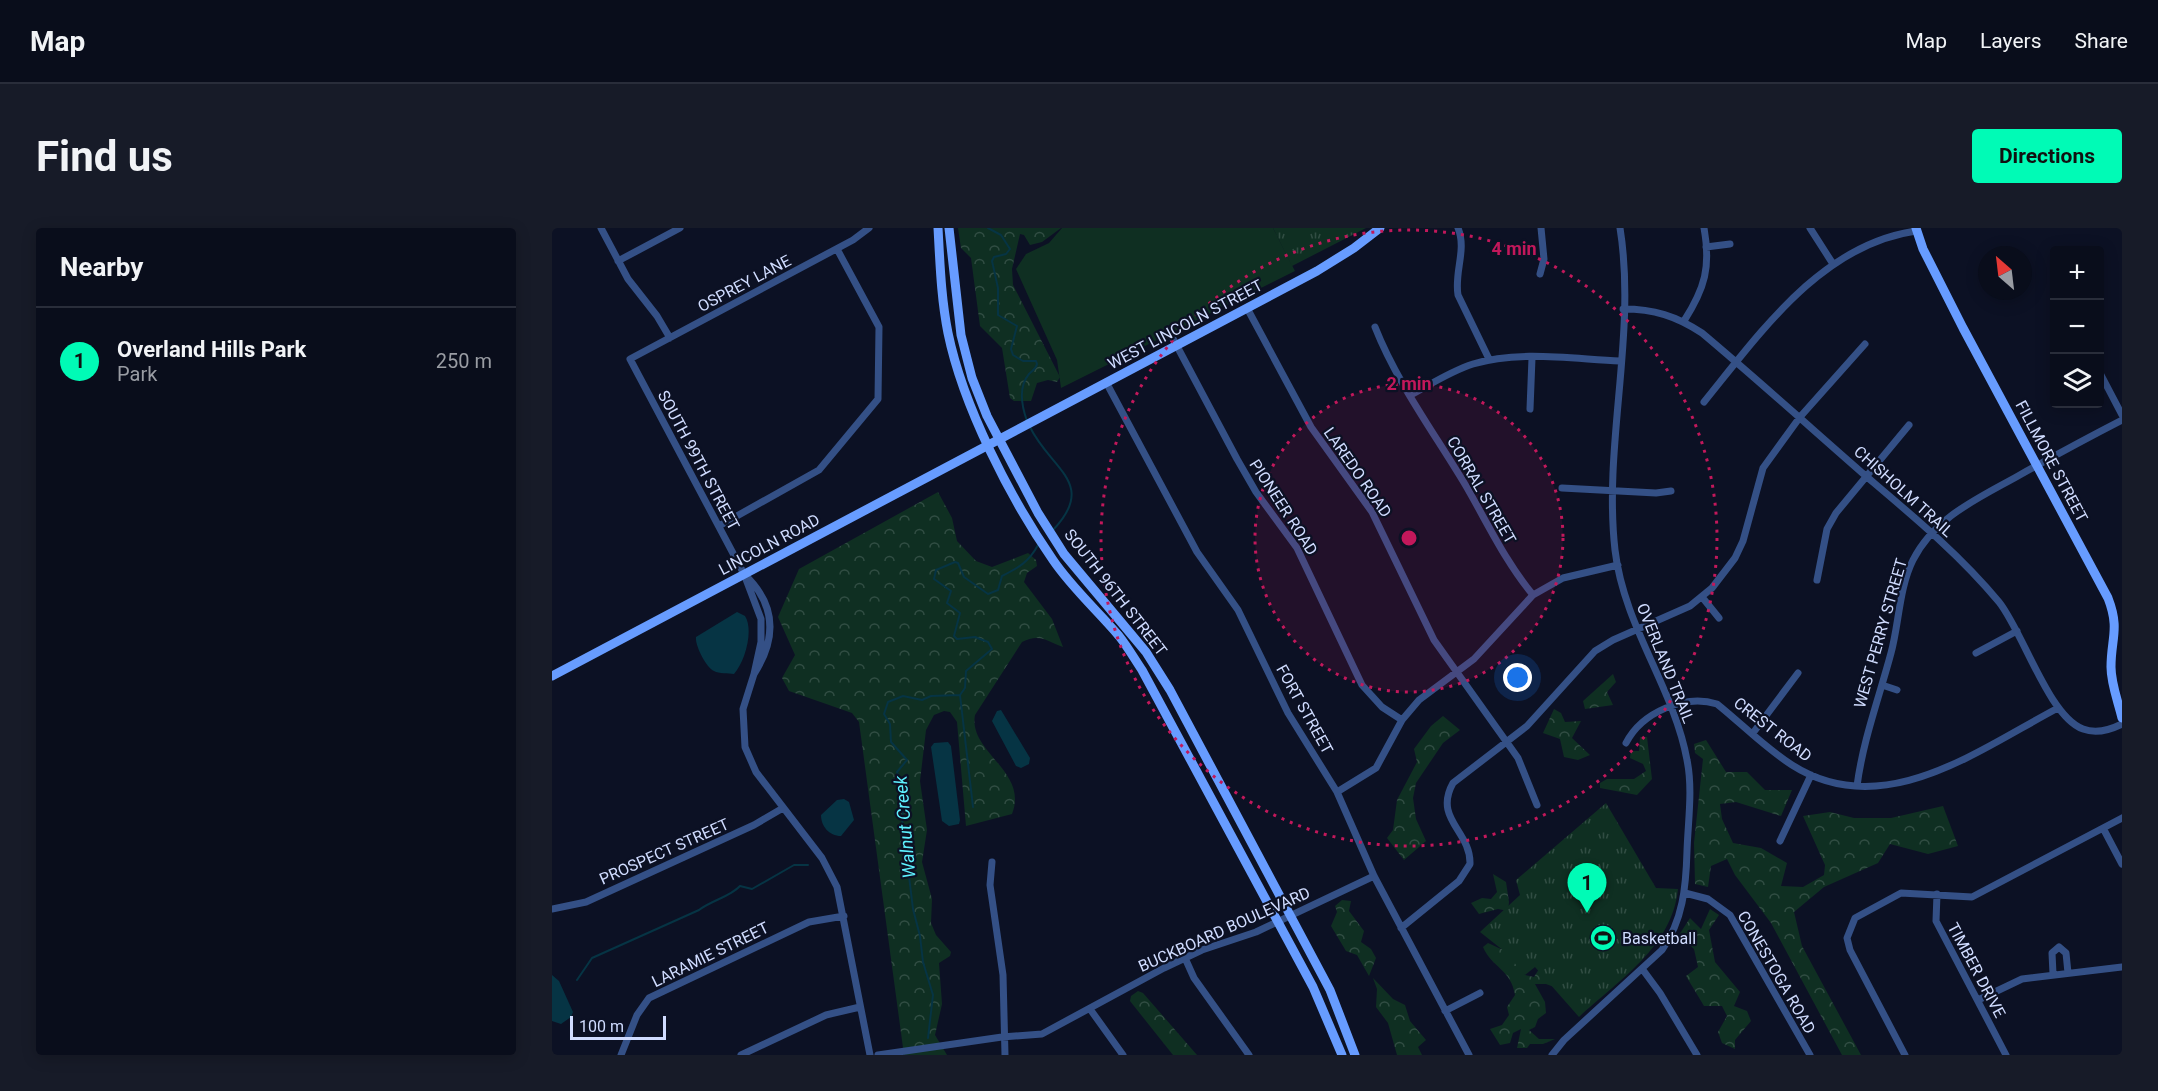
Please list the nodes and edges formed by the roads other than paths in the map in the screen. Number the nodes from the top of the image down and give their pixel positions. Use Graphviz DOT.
graph roads {
  1 [pos="601,228"];
  2 [pos="680,228"];
  3 [pos="868,228"];
  4 [pos="938,228"];
  5 [pos="949,228"];
  6 [pos="1380,228"];
  7 [pos="1458,228"];
  8 [pos="1541,228"];
  9 [pos="1620,228"];
  10 [pos="1704,228"];
  11 [pos="1809,228"];
  12 [pos="1916,230"];
  13 [pos="1730,244"];
  14 [pos="1706,247"];
  15 [pos="837,249"];
  16 [pos="618,261"];
  17 [pos="1833,264"];
  18 [pos="1540,274"];
  19 [pos="1246,308"];
  20 [pos="1623,309"];
  21 [pos="1684,321"];
  22 [pos="1376,327"];
  23 [pos="1170,333"];
  24 [pos="670,338"];
  25 [pos="1865,344"];
  26 [pos="1176,345"];
  27 [pos="1532,358"];
  28 [pos="630,359"];
  29 [pos="1489,359"];
  30 [pos="1620,361"];
  31 [pos="1736,362"];
  32 [pos="2104,381"];
  33 [pos="1106,382"];
  34 [pos="1411,395"];
  35 [pos="1704,402"];
  36 [pos="1530,409"];
  37 [pos="2122,415"];
  38 [pos="1800,417"];
  39 [pos="2122,420"];
  40 [pos="1909,424"];
  41 [pos="998,438"];
  42 [pos="988,444"];
  43 [pos="2037,465"];
  44 [pos="1866,476"];
  45 [pos="1562,488"];
  46 [pos="1614,489"];
  47 [pos="1671,491"];
  48 [pos="719,526"];
  49 [pos="1932,532"];
  50 [pos="1618,565"];
  51 [pos="744,574"];
  52 [pos="1817,580"];
  53 [pos="1533,595"];
  54 [pos="1702,597"];
  55 [pos="1719,618"];
  56 [pos="1637,630"];
  57 [pos="2017,631"];
  58 [pos="1976,653"];
  59 [pos="1456,672"];
  60 [pos="1798,673"];
  61 [pos="552,676"];
  62 [pos="1882,685"];
  63 [pos="1897,690"];
  64 [pos="1670,707"];
  65 [pos="2058,708"];
  66 [pos="2122,718"];
  67 [pos="1401,720"];
  68 [pos="2122,724"];
  69 [pos="1754,733"];
  70 [pos="1507,741"];
  71 [pos="1626,743"];
  72 [pos="1811,775"];
  73 [pos="1857,786"];
  74 [pos="1337,792"];
  75 [pos="1537,805"];
  76 [pos="783,808"];
  77 [pos="2122,818"];
  78 [pos="2103,828"];
  79 [pos="1780,841"];
  80 [pos="992,862"];
  81 [pos="2122,864"];
  82 [pos="1374,876"];
  83 [pos="1684,893"];
  84 [pos="1937,894"];
  85 [pos="552,909"];
  86 [pos="1290,915"];
  87 [pos="844,916"];
  88 [pos="1277,922"];
  89 [pos="1401,928"];
  90 [pos="1185,958"];
  91 [pos="2122,967"];
  92 [pos="1642,970"];
  93 [pos="2068,973"];
  94 [pos="2054,974"];
  95 [pos="1480,993"];
  96 [pos="1978,1000"];
  97 [pos="860,1007"];
  98 [pos="1090,1009"];
  99 [pos="1445,1011"];
  100 [pos="1002,1037"];
  101 [pos="621,1055"];
  102 [pos="741,1055"];
  103 [pos="870,1055"];
  104 [pos="878,1055"];
  105 [pos="1005,1055"];
  106 [pos="1123,1055"];
  107 [pos="1249,1055"];
  108 [pos="1342,1055"];
  109 [pos="1355,1055"];
  110 [pos="1469,1055"];
  111 [pos="1552,1055"];
  112 [pos="1697,1055"];
  113 [pos="1810,1055"];
  114 [pos="1905,1055"];
  115 [pos="2007,1055"];
  1 -- 16 [label="street"];
  2 -- 16 [label="street"];
  3 -- 15 [label="street, OSPREY LANE"];
  4 -- 42 [label="main road, SOUTH 96TH STREET"];
  5 -- 41 [label="main road, SOUTH 96TH STREET"];
  6 -- 19 [label="main road, WEST LINCOLN STREET"];
  7 -- 29 [label="street"];
  8 -- 18 [label="street"];
  9 -- 20 [label="street, OVERLAND TRAIL"];
  10 -- 14 [label="street"];
  11 -- 17 [label="street"];
  12 -- 17 [label="street"];
  12 -- 43 [label="main road, FILLMORE STREET"];
  13 -- 14 [label="street"];
  14 -- 21 [label="street"];
  15 -- 24 [label="street, OSPREY LANE"];
  15 -- 48 [label="street"];
  16 -- 24 [label="street"];
  17 -- 31 [label="street"];
  19 -- 26 [label="main road, WEST LINCOLN STREET"];
  19 -- 59 [label="street, LAREDO ROAD"];
  20 -- 21 [label="street, CHISHOLM TRAIL"];
  20 -- 30 [label="street, OVERLAND TRAIL"];
  21 -- 31 [label="street, CHISHOLM TRAIL"];
  22 -- 34 [label="street, CORRAL STREET"];
  23 -- 26 [label="street, PIONEER ROAD"];
  24 -- 28 [label="street, OSPREY LANE"];
  25 -- 38 [label="street"];
  26 -- 33 [label="main road, WEST LINCOLN STREET"];
  26 -- 67 [label="street, PIONEER ROAD"];
  27 -- 29 [label="street"];
  27 -- 30 [label="street"];
  27 -- 36 [label="street"];
  28 -- 48 [label="street, SOUTH 99TH STREET"];
  29 -- 34 [label="street"];
  30 -- 46 [label="street, OVERLAND TRAIL"];
  31 -- 35 [label="street"];
  31 -- 38 [label="street, CHISHOLM TRAIL"];
  32 -- 37 [label="street"];
  33 -- 41 [label="main road, WEST LINCOLN STREET"];
  33 -- 74 [label="street, FORT STREET"];
  34 -- 53 [label="street, CORRAL STREET"];
  38 -- 44 [label="street, CHISHOLM TRAIL"];
  38 -- 54 [label="street"];
  39 -- 43 [label="street, WEST PERRY STREET"];
  40 -- 44 [label="street"];
  41 -- 42 [label="main road, LINCOLN ROAD"];
  41 -- 86 [label="main road, SOUTH 96TH STREET"];
  42 -- 51 [label="main road, LINCOLN ROAD"];
  42 -- 88 [label="main road, SOUTH 96TH STREET"];
  43 -- 49 [label="street, WEST PERRY STREET"];
  43 -- 66 [label="main road, FILLMORE STREET"];
  44 -- 49 [label="street, CHISHOLM TRAIL"];
  44 -- 52 [label="street"];
  45 -- 46 [label="street"];
  46 -- 47 [label="street"];
  46 -- 50 [label="street, OVERLAND TRAIL"];
  48 -- 51 [label="street, SOUTH 99TH STREET"];
  49 -- 57 [label="street, CHISHOLM TRAIL"];
  49 -- 62 [label="street, WEST PERRY STREET"];
  50 -- 53 [label="street"];
  50 -- 56 [label="street, OVERLAND TRAIL"];
  51 -- 61 [label="main road, LINCOLN ROAD"];
  51 -- 76 [label="street"];
  53 -- 59 [label="street"];
  54 -- 55 [label="street"];
  54 -- 56 [label="street"];
  56 -- 64 [label="street, OVERLAND TRAIL"];
  56 -- 70 [label="street"];
  57 -- 58 [label="street"];
  57 -- 65 [label="street, CHISHOLM TRAIL"];
  59 -- 67 [label="street"];
  59 -- 70 [label="street, LAREDO ROAD"];
  60 -- 69 [label="street"];
  62 -- 63 [label="street"];
  62 -- 73 [label="street, WEST PERRY STREET"];
  64 -- 69 [label="street, CREST ROAD"];
  64 -- 71 [label="street, CREST ROAD"];
  64 -- 83 [label="street, OVERLAND TRAIL"];
  65 -- 68 [label="street, CHISHOLM TRAIL"];
  65 -- 73 [label="street, CREST ROAD"];
  67 -- 74 [label="street"];
  69 -- 72 [label="street, CREST ROAD"];
  70 -- 75 [label="street, LAREDO ROAD"];
  70 -- 89 [label="street"];
  72 -- 73 [label="street, CREST ROAD"];
  72 -- 79 [label="street"];
  74 -- 82 [label="street, FORT STREET"];
  76 -- 85 [label="street, PROSPECT STREET"];
  76 -- 87 [label="street"];
  77 -- 78 [label="street"];
  78 -- 81 [label="street"];
  78 -- 84 [label="street"];
  80 -- 100 [label="street"];
  82 -- 86 [label="street, BUCKBOARD BOULEVARD"];
  82 -- 89 [label="street, FORT STREET"];
  83 -- 92 [label="street, OVERLAND TRAIL"];
  83 -- 113 [label="street, CONESTOGA ROAD"];
  84 -- 96 [label="street, TIMBER DRIVE"];
  84 -- 114 [label="street"];
  86 -- 88 [label="street, BUCKBOARD BOULEVARD"];
  86 -- 109 [label="main road, SOUTH 96TH STREET"];
  87 -- 97 [label="street"];
  87 -- 101 [label="street, LARAMIE STREET"];
  88 -- 90 [label="street, BUCKBOARD BOULEVARD"];
  88 -- 108 [label="main road, SOUTH 96TH STREET"];
  89 -- 99 [label="street, FORT STREET"];
  90 -- 98 [label="street, BUCKBOARD BOULEVARD"];
  90 -- 107 [label="street"];
  91 -- 93 [label="street"];
  92 -- 111 [label="street, OVERLAND TRAIL"];
  92 -- 112 [label="street"];
  93 -- 94 [label="street"];
  93 -- 94 [label="street"];
  94 -- 96 [label="street"];
  95 -- 99 [label="street"];
  96 -- 115 [label="street, TIMBER DRIVE"];
  97 -- 102 [label="street"];
  97 -- 103 [label="street"];
  98 -- 100 [label="street, BUCKBOARD BOULEVARD"];
  98 -- 106 [label="street"];
  99 -- 110 [label="street, FORT STREET"];
  100 -- 104 [label="street, BUCKBOARD BOULEVARD"];
  100 -- 105 [label="street"];
}
